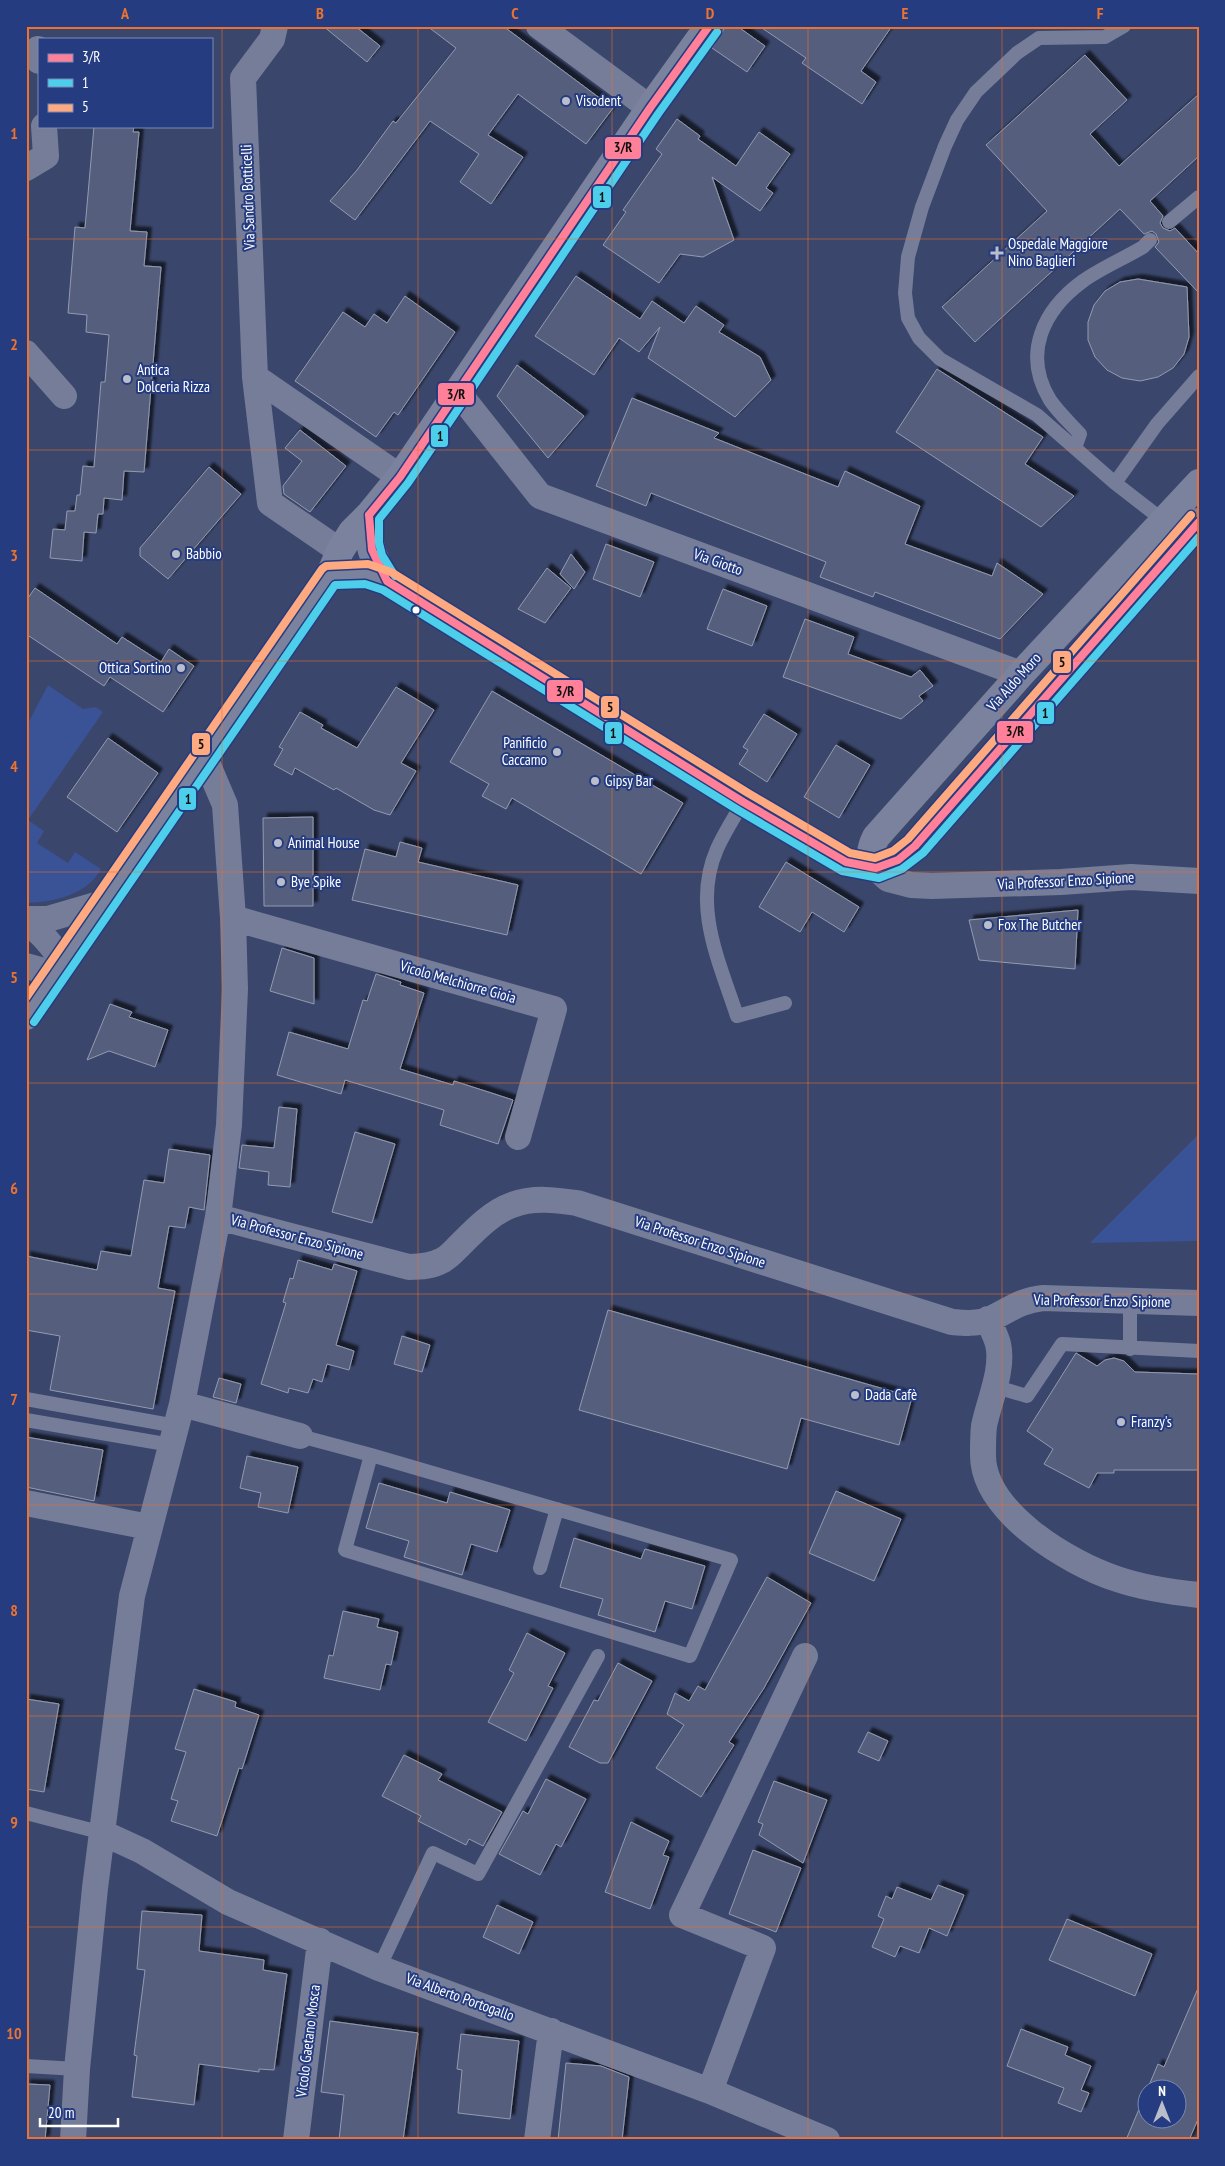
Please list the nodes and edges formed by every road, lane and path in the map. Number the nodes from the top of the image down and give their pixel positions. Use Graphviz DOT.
graph roads {
  1 [pos="275,26"];
  2 [pos="539,26"];
  3 [pos="708,26"];
  4 [pos="1124,26"];
  5 [pos="650,108"];
  6 [pos="44,128"];
  7 [pos="26,168"];
  8 [pos="1199,197"];
  9 [pos="1169,222"];
  10 [pos="1150,240"];
  11 [pos="26,353"];
  12 [pos="1199,376"];
  13 [pos="255,377"];
  14 [pos="457,391"];
  15 [pos="64,396"];
  16 [pos="1075,448"];
  17 [pos="400,477"];
  18 [pos="1115,483"];
  19 [pos="1199,483"];
  20 [pos="369,515"];
  21 [pos="1182,527"];
  22 [pos="335,563"];
  23 [pos="387,581"];
  24 [pos="1021,674"];
  25 [pos="205,758"];
  26 [pos="743,802"];
  27 [pos="905,854"];
  28 [pos="876,868"];
  29 [pos="1199,881"];
  30 [pos="932,886"];
  31 [pos="106,902"];
  32 [pos="233,918"];
  33 [pos="26,921"];
  34 [pos="26,966"];
  35 [pos="59,968"];
  36 [pos="785,1003"];
  37 [pos="26,1016"];
  38 [pos="518,1137"];
  39 [pos="218,1217"];
  40 [pos="1130,1301"];
  41 [pos="1199,1304"];
  42 [pos="988,1320"];
  43 [pos="1130,1349"];
  44 [pos="1199,1351"];
  45 [pos="993,1386"];
  46 [pos="26,1399"];
  47 [pos="26,1420"];
  48 [pos="176,1425"];
  49 [pos="300,1436"];
  50 [pos="371,1454"];
  51 [pos="26,1503"];
  52 [pos="557,1509"];
  53 [pos="150,1527"];
  54 [pos="540,1568"];
  55 [pos="1199,1595"];
  56 [pos="598,1656"];
  57 [pos="805,1656"];
  58 [pos="26,1813"];
  59 [pos="103,1833"];
  60 [pos="320,1941"];
  61 [pos="379,1968"];
  62 [pos="551,2031"];
  63 [pos="26,2066"];
  64 [pos="76,2069"];
  65 [pos="710,2091"];
  66 [pos="73,2140"];
  67 [pos="296,2140"];
  68 [pos="537,2140"];
  69 [pos="827,2140"];
  1 -- 13 [label="street, Via Sandro Botticelli"];
  2 -- 5 [label="street"];
  3 -- 5 [label="street"];
  4 -- 16 [label="lane"];
  5 -- 14 [label="street"];
  6 -- 7 [label="street"];
  8 -- 9 [label="lane"];
  10 -- 16 [label="lane"];
  11 -- 15 [label="street"];
  12 -- 18 [label="lane"];
  13 -- 17 [label="street"];
  13 -- 22 [label="street, Via Sandro Botticelli"];
  14 -- 17 [label="street"];
  14 -- 24 [label="street, Via Giotto"];
  16 -- 18 [label="lane"];
  17 -- 20 [label="street"];
  18 -- 21 [label="lane"];
  19 -- 21 [label="street, Via Aldo Moro"];
  20 -- 22 [label="street"];
  20 -- 23 [label="street"];
  21 -- 24 [label="street, Via Aldo Moro"];
  21 -- 27 [label="street, Via Aldo Moro"];
  22 -- 23 [label="street"];
  22 -- 25 [label="street"];
  23 -- 26 [label="street"];
  24 -- 28 [label="street, Via Aldo Moro"];
  25 -- 31 [label="street"];
  25 -- 32 [label="street"];
  26 -- 28 [label="street"];
  26 -- 36 [label="lane"];
  27 -- 28 [label="street, Via Aldo Moro"];
  27 -- 30 [label="street"];
  28 -- 30 [label="street, Via Professor Enzo Sipione"];
  29 -- 30 [label="street, Via Professor Enzo Sipione"];
  31 -- 33 [label="street"];
  31 -- 35 [label="street"];
  32 -- 38 [label="street, Vicolo Melchiorre Gioia"];
  32 -- 39 [label="street"];
  33 -- 35 [label="street"];
  34 -- 35 [label="street"];
  35 -- 37 [label="street"];
  39 -- 42 [label="street, Via Professor Enzo Sipione"];
  39 -- 48 [label="street"];
  40 -- 41 [label="street, Via Professor Enzo Sipione"];
  40 -- 42 [label="street, Via Professor Enzo Sipione"];
  40 -- 43 [label="lane"];
  42 -- 45 [label="street"];
  43 -- 44 [label="lane"];
  43 -- 45 [label="lane"];
  45 -- 55 [label="street"];
  46 -- 48 [label="lane"];
  47 -- 48 [label="lane"];
  48 -- 49 [label="street"];
  48 -- 53 [label="street"];
  49 -- 50 [label="lane"];
  50 -- 52 [label="lane"];
  50 -- 52 [label="lane"];
  51 -- 53 [label="street"];
  52 -- 54 [label="lane"];
  53 -- 59 [label="street"];
  56 -- 61 [label="lane"];
  57 -- 65 [label="street"];
  58 -- 59 [label="lane"];
  59 -- 60 [label="street, Via Alberto Portogallo"];
  59 -- 64 [label="street"];
  60 -- 61 [label="street, Via Alberto Portogallo"];
  60 -- 67 [label="street, Vicolo Gaetano Mosca"];
  61 -- 62 [label="street, Via Alberto Portogallo"];
  62 -- 65 [label="street, Via Alberto Portogallo"];
  62 -- 68 [label="street"];
  63 -- 64 [label="lane"];
  64 -- 66 [label="street"];
  65 -- 69 [label="street, Via Alberto Portogallo"];
}
